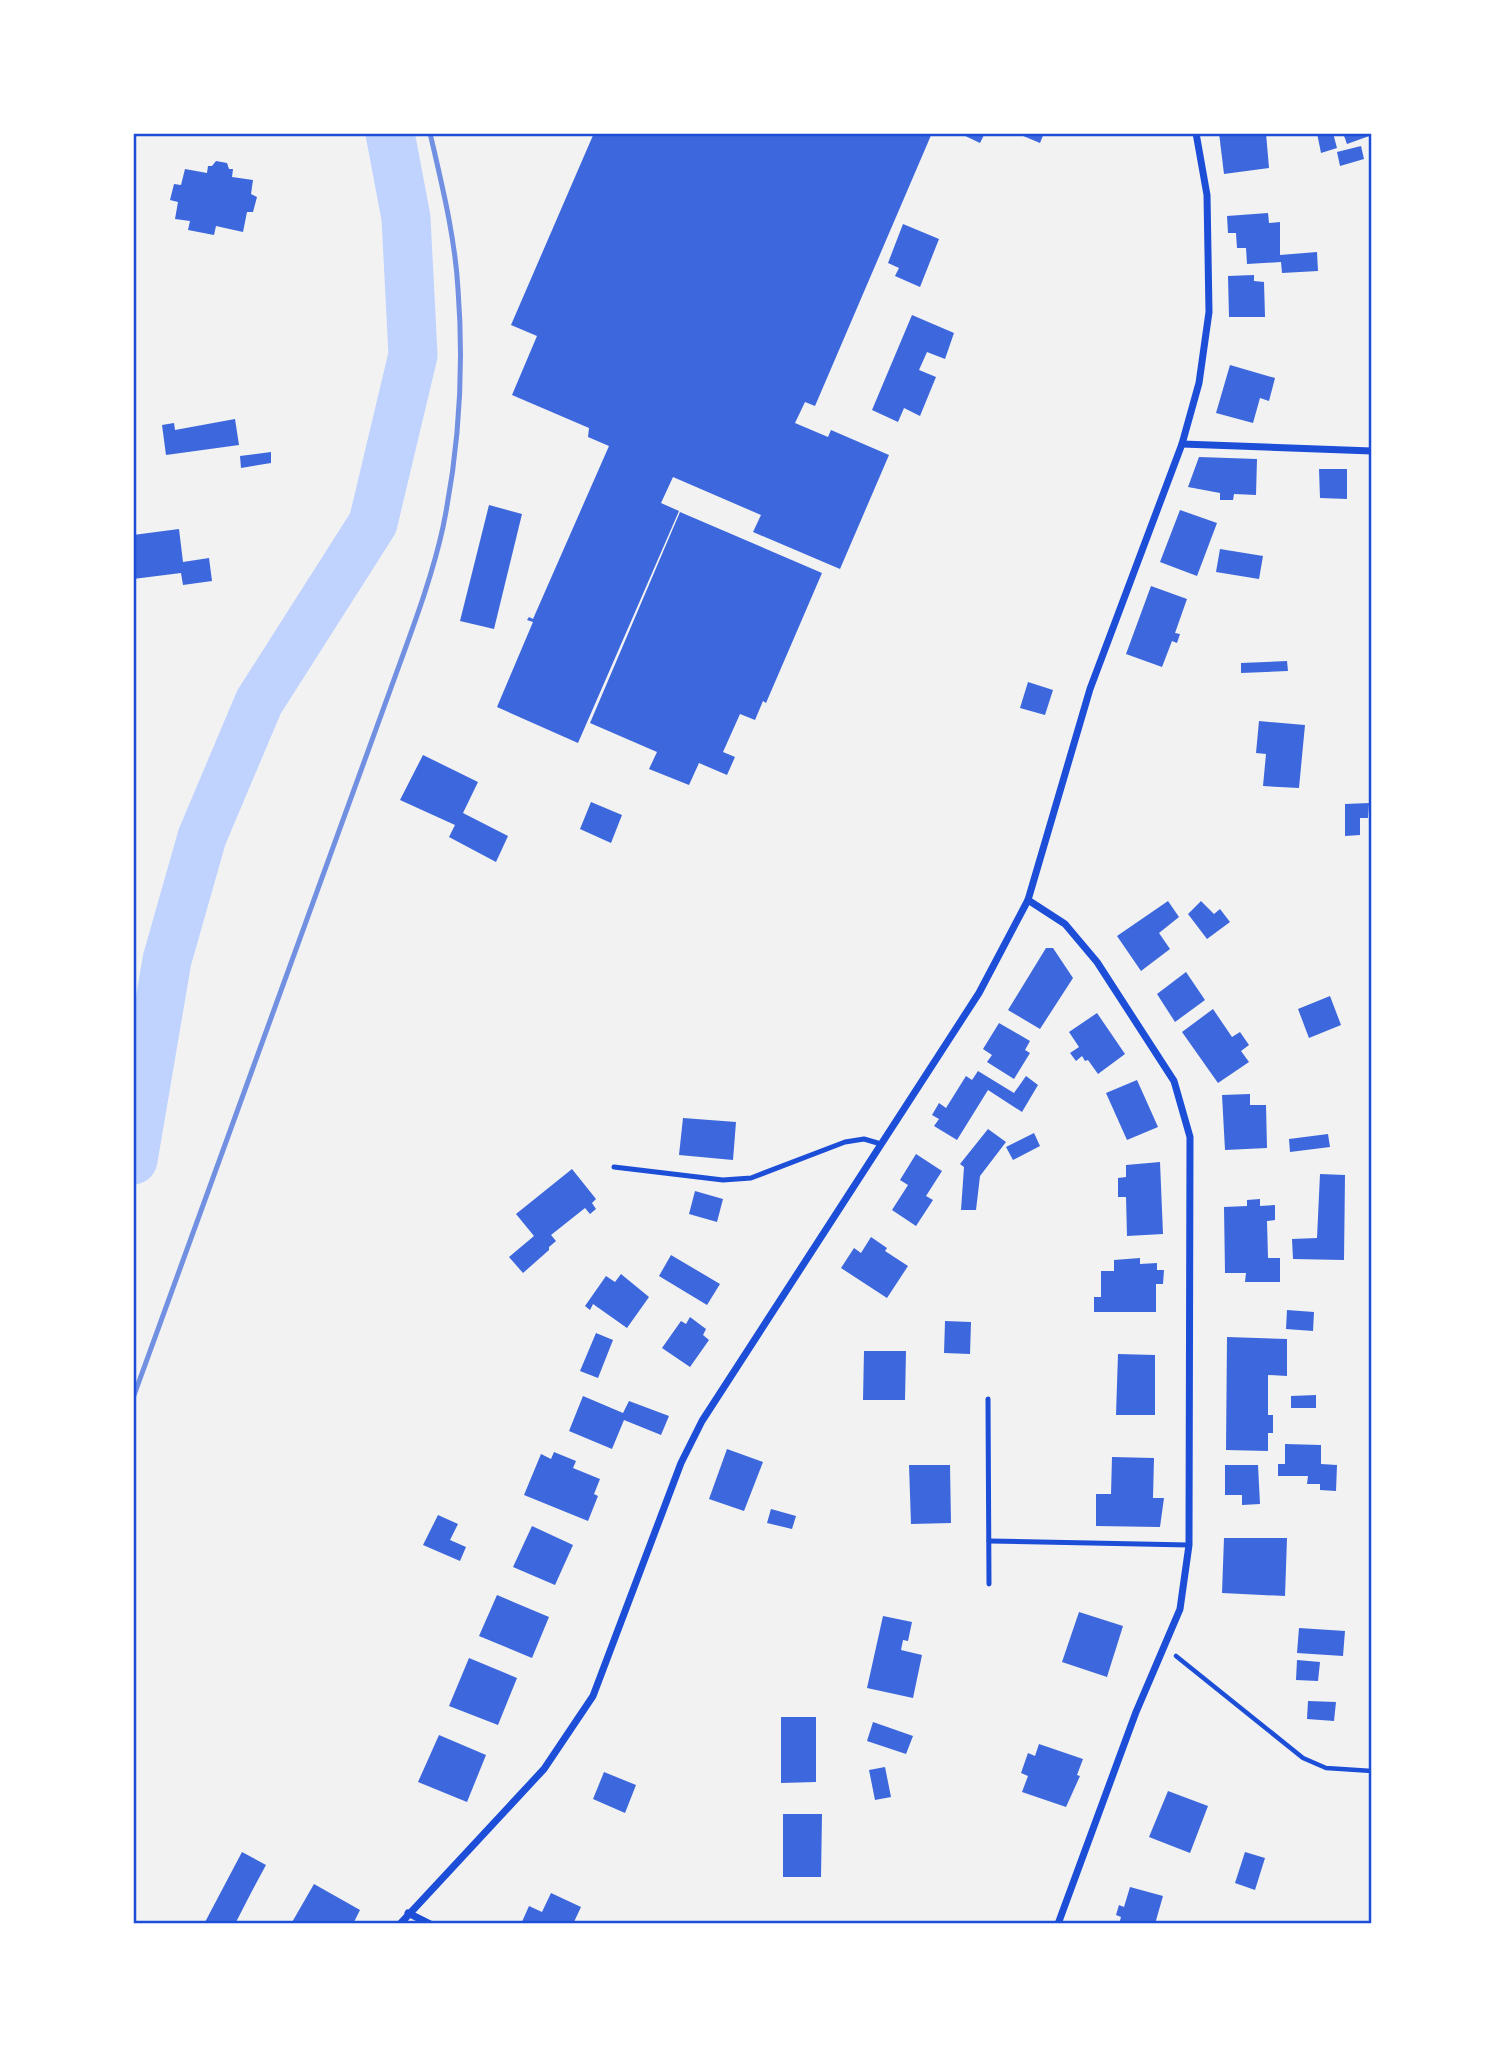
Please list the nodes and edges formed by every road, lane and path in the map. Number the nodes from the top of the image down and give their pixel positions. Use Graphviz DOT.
graph roads {
  1 [pos="1196,133"];
  2 [pos="1182,444"];
  3 [pos="1372,451"];
  4 [pos="1028,900"];
  5 [pos="881,1144"];
  6 [pos="614,1167"];
  7 [pos="988,1399"];
  8 [pos="989,1541"];
  9 [pos="1189,1545"];
  10 [pos="989,1584"];
  11 [pos="1164,1646"];
  12 [pos="1372,1771"];
  13 [pos="408,1913"];
  14 [pos="400,1924"];
  15 [pos="430,1924"];
  16 [pos="1058,1924"];
  1 -- 2 [label="street"];
  2 -- 3 [label="street"];
  2 -- 4 [label="street"];
  4 -- 5 [label="street"];
  4 -- 9 [label="street"];
  5 -- 6 [label="lane"];
  5 -- 13 [label="street"];
  7 -- 8 [label="lane"];
  8 -- 9 [label="lane"];
  8 -- 10 [label="lane"];
  9 -- 11 [label="street"];
  11 -- 12 [label="path"];
  11 -- 16 [label="street"];
  13 -- 14 [label="street"];
  13 -- 15 [label="street"];
}
